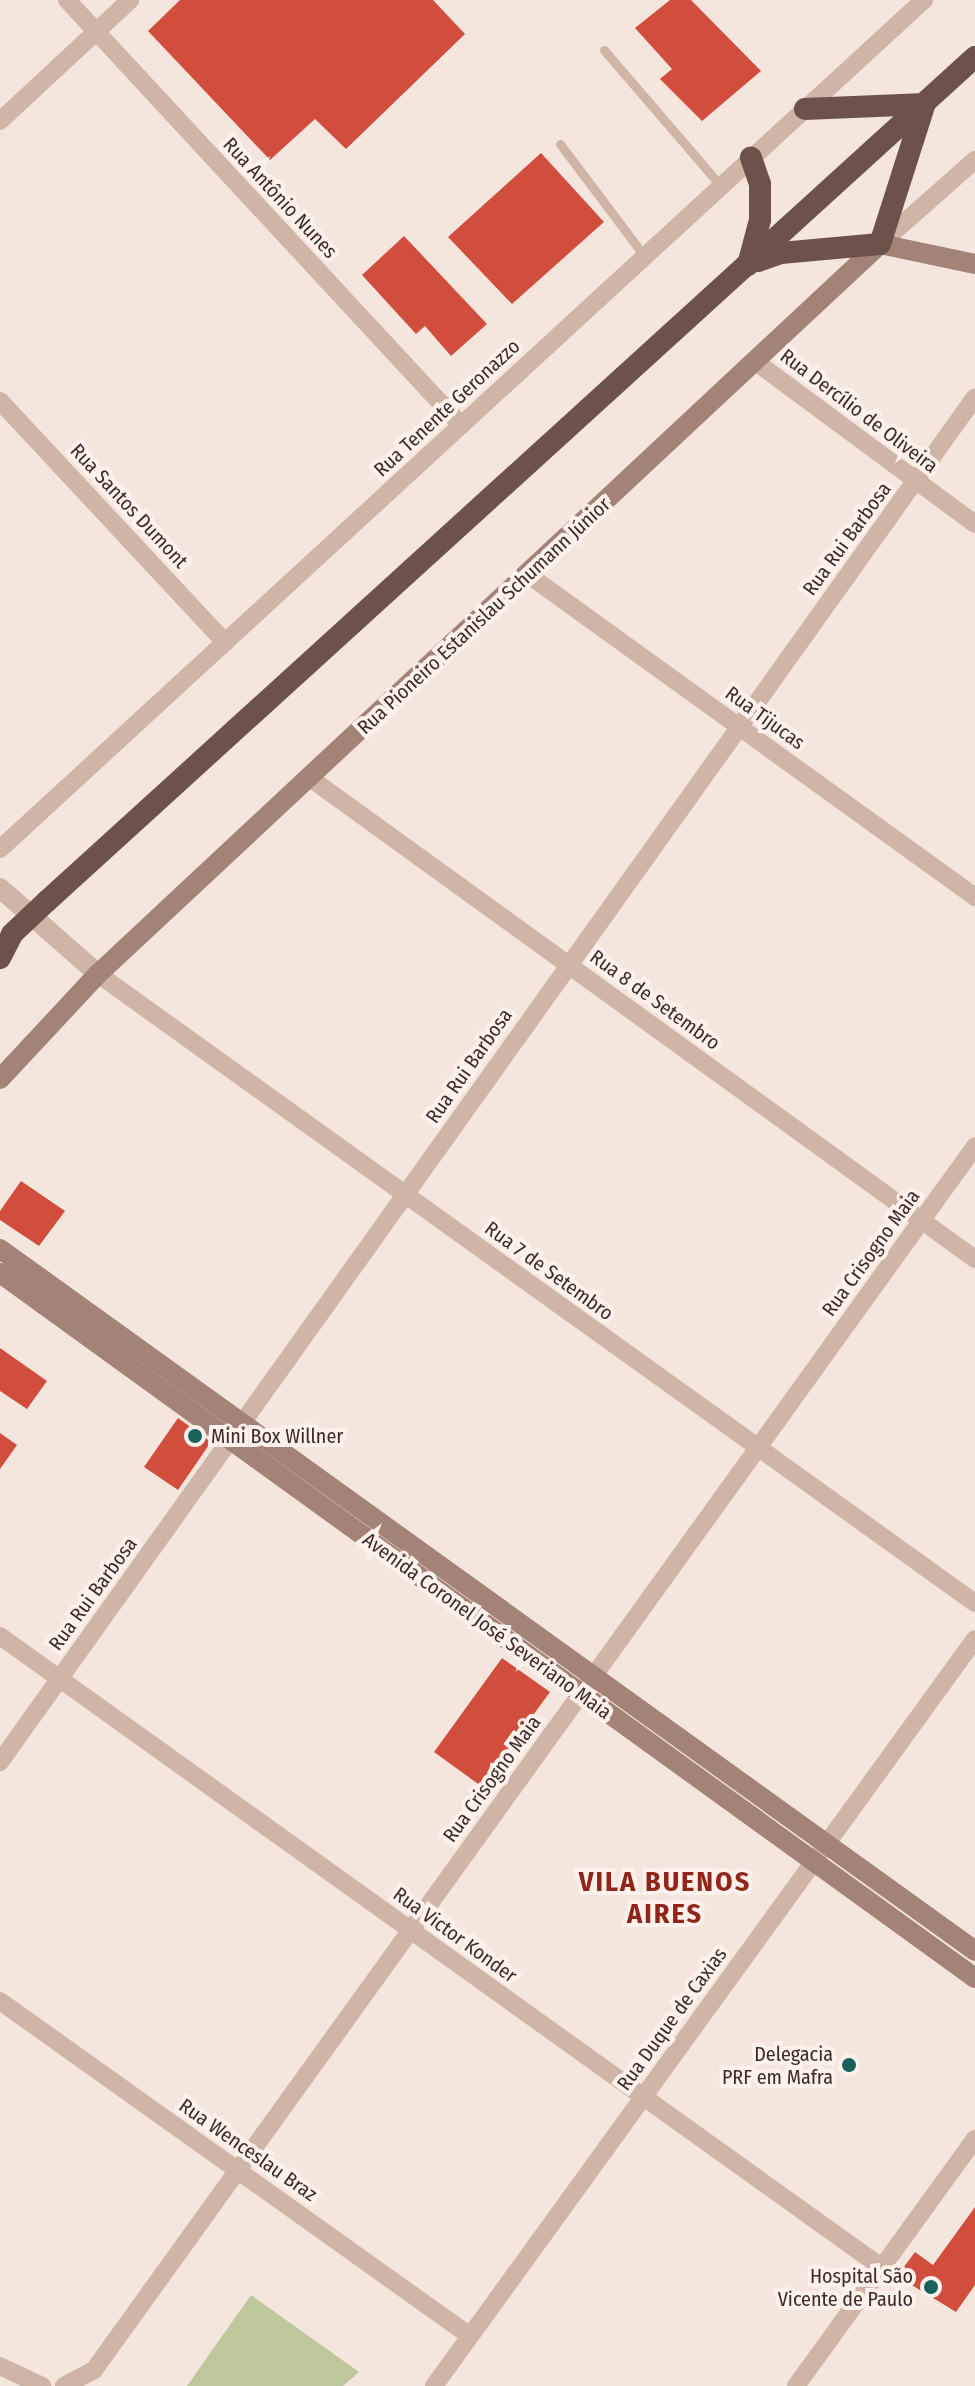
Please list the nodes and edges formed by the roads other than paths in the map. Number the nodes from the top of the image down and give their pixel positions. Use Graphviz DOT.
graph roads {
  1 [pos="67,0"];
  2 [pos="130,0"];
  3 [pos="924,0"];
  4 [pos="96,31"];
  5 [pos="604,50"];
  6 [pos="975,57"];
  7 [pos="925,104"];
  8 [pos="805,109"];
  9 [pos="0,121"];
  10 [pos="560,144"];
  11 [pos="751,158"];
  12 [pos="975,160"];
  13 [pos="721,186"];
  14 [pos="880,244"];
  15 [pos="645,257"];
  16 [pos="975,264"];
  17 [pos="748,265"];
  18 [pos="756,362"];
  19 [pos="975,397"];
  20 [pos="0,401"];
  21 [pos="461,425"];
  22 [pos="916,481"];
  23 [pos="975,524"];
  24 [pos="530,576"];
  25 [pos="225,642"];
  26 [pos="739,727"];
  27 [pos="310,778"];
  28 [pos="0,849"];
  29 [pos="0,888"];
  30 [pos="975,897"];
  31 [pos="6,936"];
  32 [pos="0,958"];
  33 [pos="569,965"];
  34 [pos="98,974"];
  35 [pos="0,1079"];
  36 [pos="975,1146"];
  37 [pos="405,1195"];
  38 [pos="921,1220"];
  39 [pos="0,1249"];
  40 [pos="975,1259"];
  41 [pos="0,1273"];
  42 [pos="236,1432"];
  43 [pos="758,1448"];
  44 [pos="975,1603"];
  45 [pos="0,1636"];
  46 [pos="975,1639"];
  47 [pos="593,1676"];
  48 [pos="59,1679"];
  49 [pos="581,1694"];
  50 [pos="0,1762"];
  51 [pos="826,1844"];
  52 [pos="813,1862"];
  53 [pos="410,1930"];
  54 [pos="975,1951"];
  55 [pos="975,1978"];
  56 [pos="0,2001"];
  57 [pos="643,2096"];
  58 [pos="975,2139"];
  59 [pos="238,2170"];
  60 [pos="884,2269"];
  61 [pos="470,2336"];
  62 [pos="0,2366"];
  63 [pos="42,2386"];
  64 [pos="64,2386"];
  65 [pos="434,2386"];
  66 [pos="796,2386"];
  1 -- 4 [label="street, Rua Antônio Nunes"];
  2 -- 4 [label="street"];
  3 -- 8 [label="street, Rua Tenente Geronazzo"];
  4 -- 9 [label="street"];
  4 -- 21 [label="street, Rua Antônio Nunes"];
  5 -- 13 [label="lane"];
  6 -- 7 [label="highway"];
  7 -- 8 [label="highway"];
  7 -- 14 [label="highway"];
  7 -- 17 [label="highway"];
  8 -- 11 [label="street, Rua Tenente Geronazzo"];
  10 -- 15 [label="lane"];
  11 -- 13 [label="street, Rua Tenente Geronazzo"];
  11 -- 17 [label="highway"];
  12 -- 14 [label="street, Rua Pioneiro Estanislau Schumann Júnior"];
  13 -- 15 [label="street, Rua Tenente Geronazzo"];
  14 -- 16 [label="main road"];
  14 -- 17 [label="highway"];
  14 -- 18 [label="main road, Rua Pioneiro Estanislau Schumann Júnior"];
  15 -- 21 [label="street, Rua Tenente Geronazzo"];
  17 -- 31 [label="highway, bridge"];
  18 -- 22 [label="street, Rua Dercílio de Oliveira"];
  18 -- 24 [label="main road, Rua Pioneiro Estanislau Schumann Júnior"];
  19 -- 22 [label="street, Rua Rui Barbosa"];
  20 -- 25 [label="street, Rua Santos Dumont"];
  21 -- 25 [label="street, Rua Tenente Geronazzo"];
  22 -- 23 [label="street, Rua Dercílio de Oliveira"];
  22 -- 26 [label="street, Rua Rui Barbosa"];
  24 -- 26 [label="street, Rua Tijucas"];
  24 -- 27 [label="main road, Rua Pioneiro Estanislau Schumann Júnior"];
  25 -- 28 [label="street, Rua Tenente Geronazzo"];
  26 -- 30 [label="street, Rua Tijucas"];
  26 -- 33 [label="street, Rua Rui Barbosa"];
  27 -- 33 [label="street, Rua 8 de Setembro"];
  27 -- 34 [label="main road, Rua Pioneiro Estanislau Schumann Júnior"];
  29 -- 34 [label="street"];
  31 -- 32 [label="highway"];
  33 -- 37 [label="street, Rua Rui Barbosa"];
  33 -- 38 [label="street, Rua 8 de Setembro"];
  34 -- 35 [label="main road, Rua Pioneiro Estanislau Schumann Júnior"];
  34 -- 37 [label="street, Rua 7 de Setembro"];
  36 -- 38 [label="street, Rua Crisogno Maia"];
  37 -- 42 [label="street, Rua Rui Barbosa"];
  37 -- 43 [label="street, Rua 7 de Setembro"];
  38 -- 40 [label="street, Rua 8 de Setembro"];
  38 -- 43 [label="street, Rua Crisogno Maia"];
  39 -- 42 [label="main road, Avenida Coronel José Severiano Maia"];
  41 -- 42 [label="main road, Avenida Coronel José Severiano Maia"];
  42 -- 47 [label="main road, Avenida Coronel José Severiano Maia"];
  42 -- 48 [label="street, Rua Rui Barbosa"];
  42 -- 49 [label="main road, Avenida Coronel José Severiano Maia"];
  43 -- 44 [label="street, Rua 7 de Setembro"];
  43 -- 47 [label="street, Rua Crisogno Maia"];
  45 -- 48 [label="street, Rua Victor Konder"];
  46 -- 51 [label="street, Rua Duque de Caxias"];
  47 -- 49 [label="street, Rua Crisogno Maia"];
  47 -- 51 [label="main road, Avenida Coronel José Severiano Maia"];
  48 -- 50 [label="street, Rua Rui Barbosa"];
  48 -- 53 [label="street, Rua Victor Konder"];
  49 -- 52 [label="main road, Avenida Coronel José Severiano Maia"];
  49 -- 53 [label="street, Rua Crisogno Maia"];
  51 -- 52 [label="street, Rua Duque de Caxias"];
  51 -- 54 [label="main road, Avenida Coronel José Severiano Maia"];
  52 -- 55 [label="main road, Avenida Coronel José Severiano Maia"];
  52 -- 57 [label="street, Rua Duque de Caxias"];
  53 -- 57 [label="street, Rua Victor Konder"];
  53 -- 59 [label="street, Rua Crisogno Maia"];
  56 -- 59 [label="street, Rua Wenceslau Braz"];
  57 -- 60 [label="street, Rua Victor Konder"];
  57 -- 61 [label="street, Rua Duque de Caxias"];
  58 -- 60 [label="street"];
  59 -- 61 [label="street, Rua Wenceslau Braz"];
  59 -- 64 [label="street, Rua Crisogno Maia"];
  60 -- 66 [label="street"];
  61 -- 65 [label="street, Rua Duque de Caxias"];
  62 -- 63 [label="street"];
}
